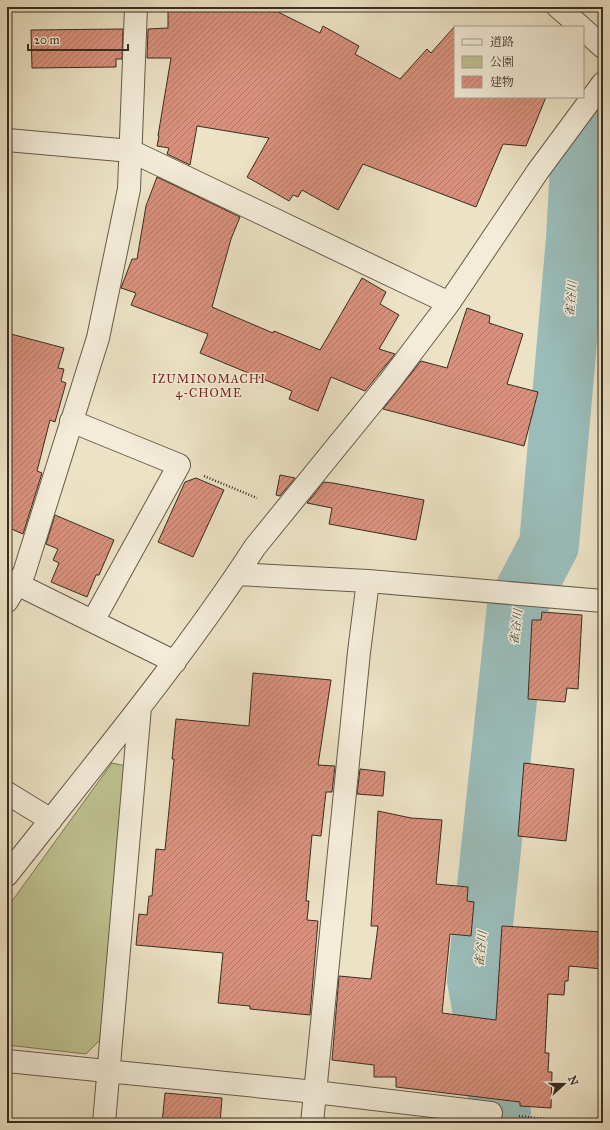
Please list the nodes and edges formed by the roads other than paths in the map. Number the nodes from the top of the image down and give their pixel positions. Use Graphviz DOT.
graph roads {
  1 [pos="136,7"];
  2 [pos="558,7"];
  3 [pos="580,26"];
  4 [pos="584,30"];
  5 [pos="603,47"];
  6 [pos="603,84"];
  7 [pos="7,140"];
  8 [pos="131,152"];
  9 [pos="449,303"];
  10 [pos="71,421"];
  11 [pos="237,574"];
  12 [pos="368,581"];
  13 [pos="12,593"];
  14 [pos="603,601"];
  15 [pos="93,621"];
  16 [pos="175,662"];
  17 [pos="140,707"];
  18 [pos="7,793"];
  19 [pos="51,820"];
  20 [pos="7,875"];
  21 [pos="7,1062"];
  22 [pos="109,1072"];
  23 [pos="315,1092"];
  24 [pos="491,1113"];
  25 [pos="104,1123"];
  26 [pos="312,1123"];
  1 -- 8 [label="street"];
  2 -- 3 [label="street"];
  4 -- 5 [label="street"];
  6 -- 9 [label="street"];
  7 -- 8 [label="street"];
  8 -- 9 [label="street"];
  8 -- 10 [label="street"];
  9 -- 11 [label="street"];
  10 -- 13 [label="street"];
  10 -- 15 [label="street"];
  11 -- 12 [label="street"];
  11 -- 16 [label="street"];
  12 -- 14 [label="street"];
  12 -- 23 [label="street"];
  13 -- 15 [label="street"];
  15 -- 16 [label="street"];
  16 -- 17 [label="street"];
  17 -- 19 [label="street"];
  17 -- 22 [label="street"];
  18 -- 19 [label="street"];
  19 -- 20 [label="street"];
  21 -- 22 [label="street"];
  22 -- 23 [label="street"];
  22 -- 25 [label="street"];
  23 -- 24 [label="street"];
  23 -- 26 [label="street"];
}
